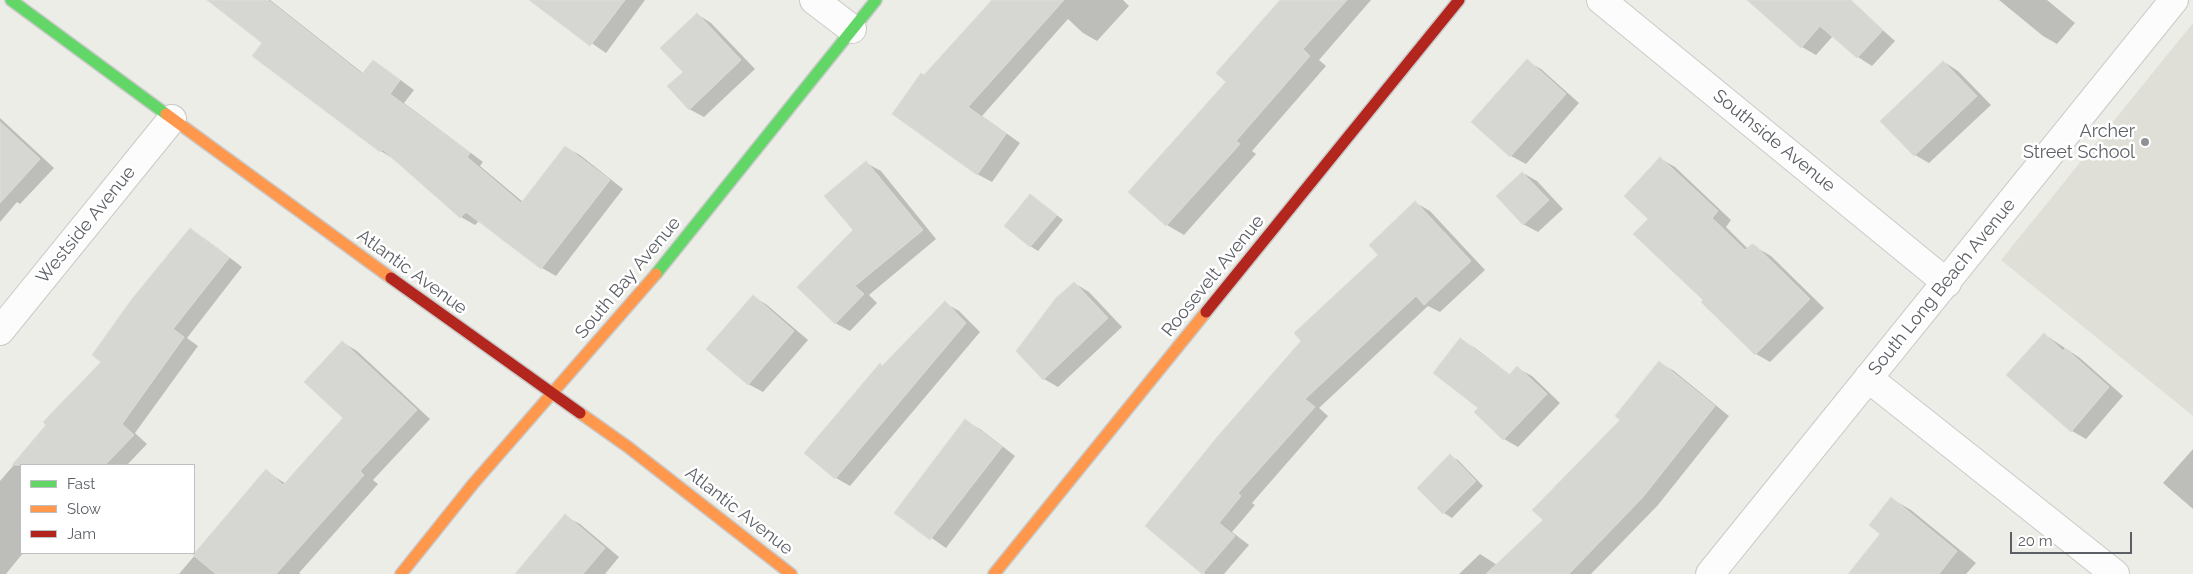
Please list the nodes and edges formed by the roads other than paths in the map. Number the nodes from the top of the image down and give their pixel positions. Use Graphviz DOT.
graph roads {
  1 [pos="11,0"];
  2 [pos="814,0"];
  3 [pos="876,0"];
  4 [pos="1458,0"];
  5 [pos="1601,0"];
  6 [pos="2174,0"];
  7 [pos="852,29"];
  8 [pos="172,119"];
  9 [pos="1947,283"];
  10 [pos="0,331"];
  11 [pos="1868,378"];
  12 [pos="552,394"];
  13 [pos="401,574"];
  14 [pos="791,574"];
  15 [pos="994,574"];
  16 [pos="1710,574"];
  17 [pos="2115,574"];
  1 -- 8 [label="street, Atlantic Avenue"];
  2 -- 7 [label="street"];
  3 -- 7 [label="street, South Bay Avenue"];
  4 -- 15 [label="street, Roosevelt Avenue"];
  5 -- 9 [label="street, Southside Avenue"];
  6 -- 9 [label="street, South Long Beach Avenue"];
  7 -- 12 [label="street, South Bay Avenue"];
  8 -- 10 [label="street, Westside Avenue"];
  8 -- 12 [label="street, Atlantic Avenue"];
  9 -- 11 [label="street, South Long Beach Avenue"];
  11 -- 16 [label="street, South Long Beach Avenue"];
  11 -- 17 [label="street"];
  12 -- 13 [label="street, South Bay Avenue"];
  12 -- 14 [label="street, Atlantic Avenue"];
}
